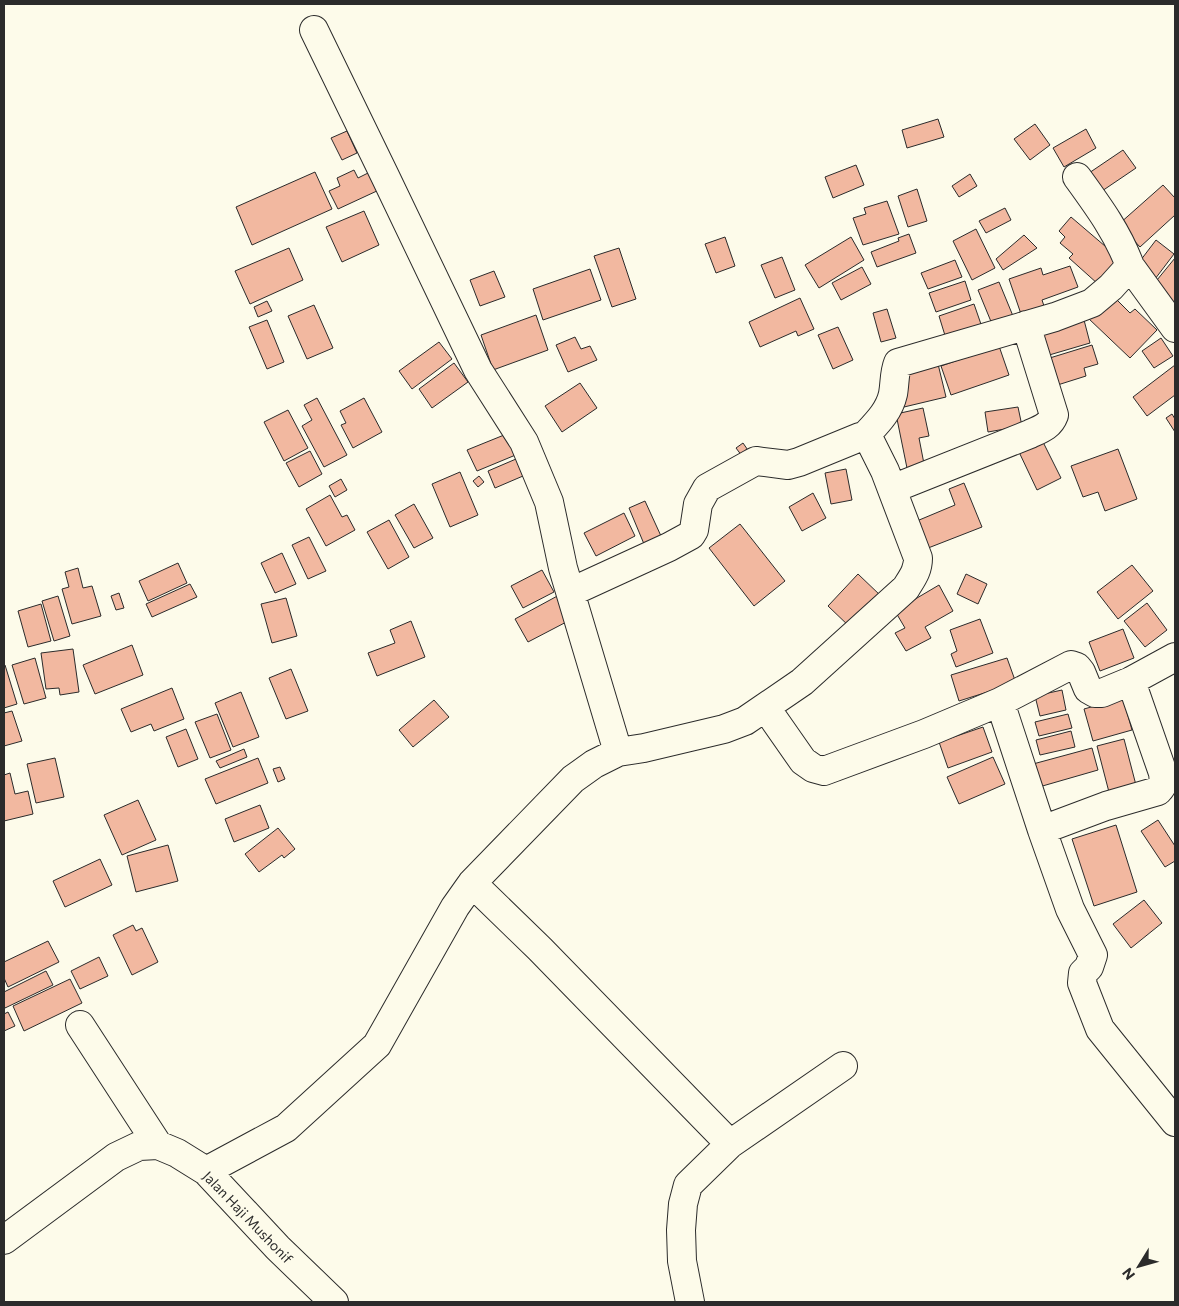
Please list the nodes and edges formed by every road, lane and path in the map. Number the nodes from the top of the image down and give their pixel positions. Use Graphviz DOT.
graph roads {
  1 [pos="314,30"];
  2 [pos="1077,177"];
  3 [pos="1130,266"];
  4 [pos="1026,326"];
  5 [pos="1175,328"];
  6 [pos="864,437"];
  7 [pos="892,489"];
  8 [pos="571,592"];
  9 [pos="1175,657"];
  10 [pos="1131,681"];
  11 [pos="1000,702"];
  12 [pos="766,708"];
  13 [pos="618,752"];
  14 [pos="1042,830"];
  15 [pos="472,883"];
  16 [pos="80,1025"];
  17 [pos="843,1066"];
  18 [pos="1175,1122"];
  19 [pos="730,1144"];
  20 [pos="158,1145"];
  21 [pos="206,1171"];
  22 [pos="4,1240"];
  23 [pos="334,1302"];
  24 [pos="690,1302"];
  1 -- 8 [label="street"];
  2 -- 3 [label="street"];
  3 -- 4 [label="street"];
  3 -- 5 [label="street"];
  4 -- 6 [label="street"];
  4 -- 7 [label="street"];
  6 -- 7 [label="street"];
  6 -- 8 [label="street"];
  7 -- 12 [label="street"];
  8 -- 13 [label="street"];
  9 -- 10 [label="street"];
  10 -- 11 [label="street"];
  10 -- 14 [label="street"];
  11 -- 12 [label="street"];
  11 -- 14 [label="street"];
  12 -- 13 [label="street"];
  13 -- 15 [label="street"];
  14 -- 18 [label="street"];
  15 -- 19 [label="street"];
  15 -- 21 [label="street"];
  16 -- 20 [label="street"];
  17 -- 19 [label="street"];
  19 -- 24 [label="street"];
  20 -- 21 [label="street, Jalan Haji Mushonif"];
  20 -- 22 [label="street"];
  21 -- 23 [label="street, Jalan Haji Mushonif"];
}
